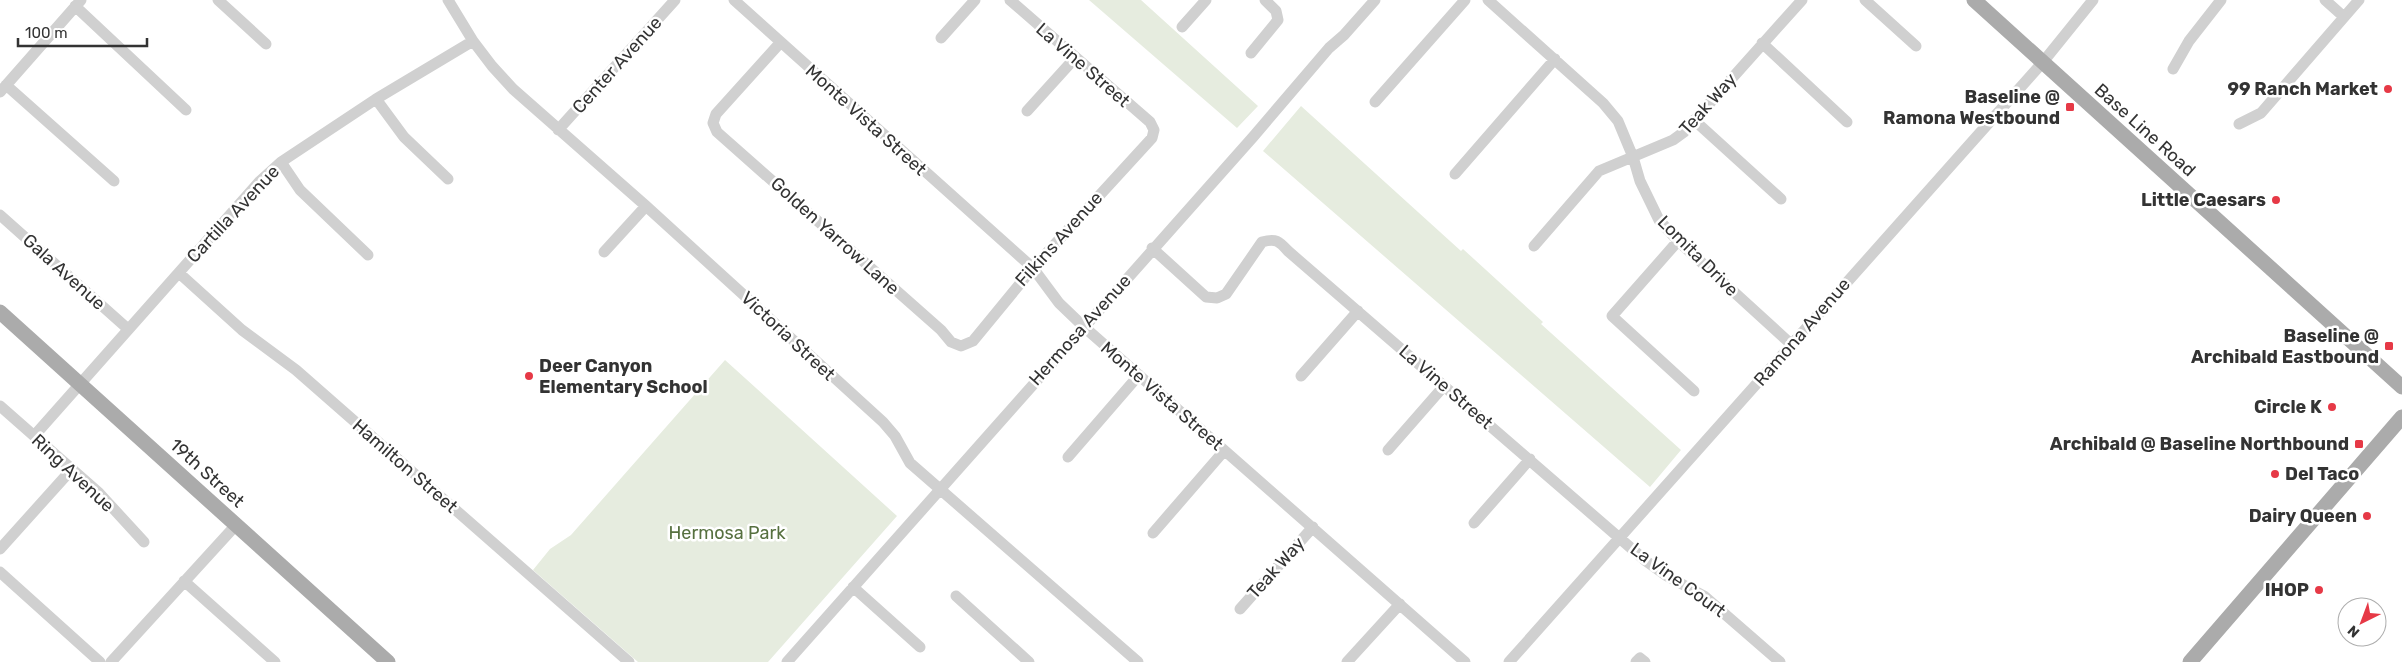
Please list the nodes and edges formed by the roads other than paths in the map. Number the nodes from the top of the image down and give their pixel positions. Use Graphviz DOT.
graph roads {
  1 [pos="218,0"];
  2 [pos="448,0"];
  3 [pos="676,0"];
  4 [pos="734,0"];
  5 [pos="975,0"];
  6 [pos="1010,0"];
  7 [pos="1206,0"];
  8 [pos="1265,0"];
  9 [pos="1375,0"];
  10 [pos="1465,0"];
  11 [pos="1488,0"];
  12 [pos="1802,0"];
  13 [pos="1865,0"];
  14 [pos="1974,0"];
  15 [pos="2094,0"];
  16 [pos="2221,0"];
  17 [pos="2325,0"];
  18 [pos="2359,0"];
  19 [pos="78,3"];
  20 [pos="2344,17"];
  21 [pos="1182,27"];
  22 [pos="941,38"];
  23 [pos="473,41"];
  24 [pos="780,43"];
  25 [pos="1762,43"];
  26 [pos="266,44"];
  27 [pos="1916,46"];
  28 [pos="1251,53"];
  29 [pos="1075,58"];
  30 [pos="1555,59"];
  31 [pos="2043,62"];
  32 [pos="2173,70"];
  33 [pos="3,88"];
  34 [pos="376,99"];
  35 [pos="1375,102"];
  36 [pos="186,110"];
  37 [pos="1027,111"];
  38 [pos="1694,120"];
  39 [pos="1848,122"];
  40 [pos="2239,124"];
  41 [pos="558,130"];
  42 [pos="1154,130"];
  43 [pos="1633,158"];
  44 [pos="281,162"];
  45 [pos="1455,174"];
  46 [pos="448,179"];
  47 [pos="114,181"];
  48 [pos="1781,199"];
  49 [pos="646,206"];
  50 [pos="0,215"];
  51 [pos="1678,241"];
  52 [pos="1534,246"];
  53 [pos="1152,248"];
  54 [pos="604,252"];
  55 [pos="368,255"];
  56 [pos="1032,268"];
  57 [pos="179,273"];
  58 [pos="1358,311"];
  59 [pos="0,312"];
  60 [pos="1084,326"];
  61 [pos="128,329"];
  62 [pos="1792,345"];
  63 [pos="961,346"];
  64 [pos="1139,375"];
  65 [pos="1301,376"];
  66 [pos="80,384"];
  67 [pos="1444,386"];
  68 [pos="2402,387"];
  69 [pos="1694,391"];
  70 [pos="0,406"];
  71 [pos="2402,416"];
  72 [pos="34,436"];
  73 [pos="1388,450"];
  74 [pos="1224,451"];
  75 [pos="1068,457"];
  76 [pos="1530,459"];
  77 [pos="72,469"];
  78 [pos="938,489"];
  79 [pos="1474,523"];
  80 [pos="236,525"];
  81 [pos="1313,527"];
  82 [pos="1153,533"];
  83 [pos="1620,537"];
  84 [pos="144,542"];
  85 [pos="0,549"];
  86 [pos="0,572"];
  87 [pos="184,581"];
  88 [pos="853,588"];
  89 [pos="956,596"];
  90 [pos="1400,604"];
  91 [pos="1240,609"];
  92 [pos="920,647"];
  93 [pos="100,662"];
  94 [pos="111,662"];
  95 [pos="275,662"];
  96 [pos="388,662"];
  97 [pos="629,662"];
  98 [pos="786,662"];
  99 [pos="1029,662"];
  100 [pos="1138,662"];
  101 [pos="1347,662"];
  102 [pos="1465,662"];
  103 [pos="1508,662"];
  104 [pos="1780,662"];
  105 [pos="2190,662"];
  1 -- 26 [label="street"];
  2 -- 23 [label="street, Victoria Street"];
  3 -- 41 [label="street, Center Avenue"];
  4 -- 24 [label="street, Monte Vista Street"];
  5 -- 22 [label="street"];
  6 -- 29 [label="street, La Vine Street"];
  7 -- 21 [label="street"];
  8 -- 28 [label="street"];
  9 -- 53 [label="street, Hermosa Avenue"];
  10 -- 35 [label="street"];
  11 -- 30 [label="street, Lomita Drive"];
  12 -- 25 [label="street, Teak Way"];
  13 -- 27 [label="street"];
  14 -- 31 [label="main road, Base Line Road"];
  15 -- 31 [label="street, Ramona Avenue"];
  16 -- 32 [label="street"];
  17 -- 20 [label="street"];
  18 -- 20 [label="street"];
  19 -- 33 [label="street"];
  19 -- 36 [label="street"];
  20 -- 40 [label="street"];
  23 -- 34 [label="street, Cartilla Avenue"];
  23 -- 41 [label="street, Victoria Street"];
  24 -- 56 [label="street, Monte Vista Street"];
  24 -- 63 [label="street, Golden Yarrow Lane"];
  25 -- 38 [label="street, Teak Way"];
  25 -- 39 [label="street"];
  29 -- 37 [label="street"];
  29 -- 42 [label="street, La Vine Street"];
  30 -- 43 [label="street, Lomita Drive"];
  30 -- 45 [label="street"];
  31 -- 62 [label="street, Ramona Avenue"];
  31 -- 68 [label="main road, Base Line Road"];
  33 -- 47 [label="street"];
  34 -- 44 [label="street, Cartilla Avenue"];
  34 -- 46 [label="street"];
  38 -- 43 [label="street, Teak Way"];
  38 -- 48 [label="street"];
  41 -- 49 [label="street, Victoria Street"];
  42 -- 56 [label="street, Filkins Avenue"];
  43 -- 51 [label="street, Lomita Drive"];
  43 -- 52 [label="street, Teak Way"];
  44 -- 55 [label="street"];
  44 -- 57 [label="street, Cartilla Avenue"];
  49 -- 54 [label="street"];
  49 -- 78 [label="street, Victoria Street"];
  50 -- 61 [label="street, Gala Avenue"];
  51 -- 62 [label="street, Lomita Drive"];
  51 -- 69 [label="street"];
  53 -- 58 [label="street, La Vine Street"];
  53 -- 60 [label="street, Hermosa Avenue"];
  56 -- 60 [label="street, Monte Vista Street"];
  56 -- 63 [label="street, Filkins Avenue"];
  57 -- 61 [label="street, Cartilla Avenue"];
  57 -- 97 [label="street, Hamilton Street"];
  58 -- 65 [label="street"];
  58 -- 67 [label="street, La Vine Street"];
  59 -- 66 [label="main road, 19th Street"];
  60 -- 64 [label="street, Monte Vista Street"];
  60 -- 78 [label="street, Hermosa Avenue"];
  61 -- 66 [label="street, Cartilla Avenue"];
  62 -- 83 [label="street, Ramona Avenue"];
  64 -- 74 [label="street, Monte Vista Street"];
  64 -- 75 [label="street"];
  66 -- 72 [label="street, Cartilla Avenue"];
  66 -- 80 [label="main road, 19th Street"];
  67 -- 73 [label="street"];
  67 -- 76 [label="street, La Vine Street"];
  70 -- 72 [label="street, Ring Avenue"];
  71 -- 105 [label="main road"];
  72 -- 77 [label="street, Ring Avenue"];
  74 -- 81 [label="street, Monte Vista Street"];
  74 -- 82 [label="street"];
  76 -- 79 [label="street"];
  76 -- 83 [label="street, La Vine Street"];
  77 -- 84 [label="street, Ring Avenue"];
  77 -- 85 [label="street"];
  78 -- 88 [label="street, Hermosa Avenue"];
  78 -- 100 [label="street, Victoria Street"];
  80 -- 87 [label="street"];
  80 -- 96 [label="main road, 19th Street"];
  81 -- 90 [label="street, Monte Vista Street"];
  81 -- 91 [label="street, Teak Way"];
  83 -- 103 [label="street, Ramona Avenue"];
  83 -- 104 [label="street, La Vine Court"];
  86 -- 93 [label="street"];
  87 -- 94 [label="street"];
  87 -- 95 [label="street"];
  88 -- 92 [label="street"];
  88 -- 98 [label="street, Hermosa Avenue"];
  89 -- 99 [label="street"];
  90 -- 101 [label="street"];
  90 -- 102 [label="street, Monte Vista Street"];
}
